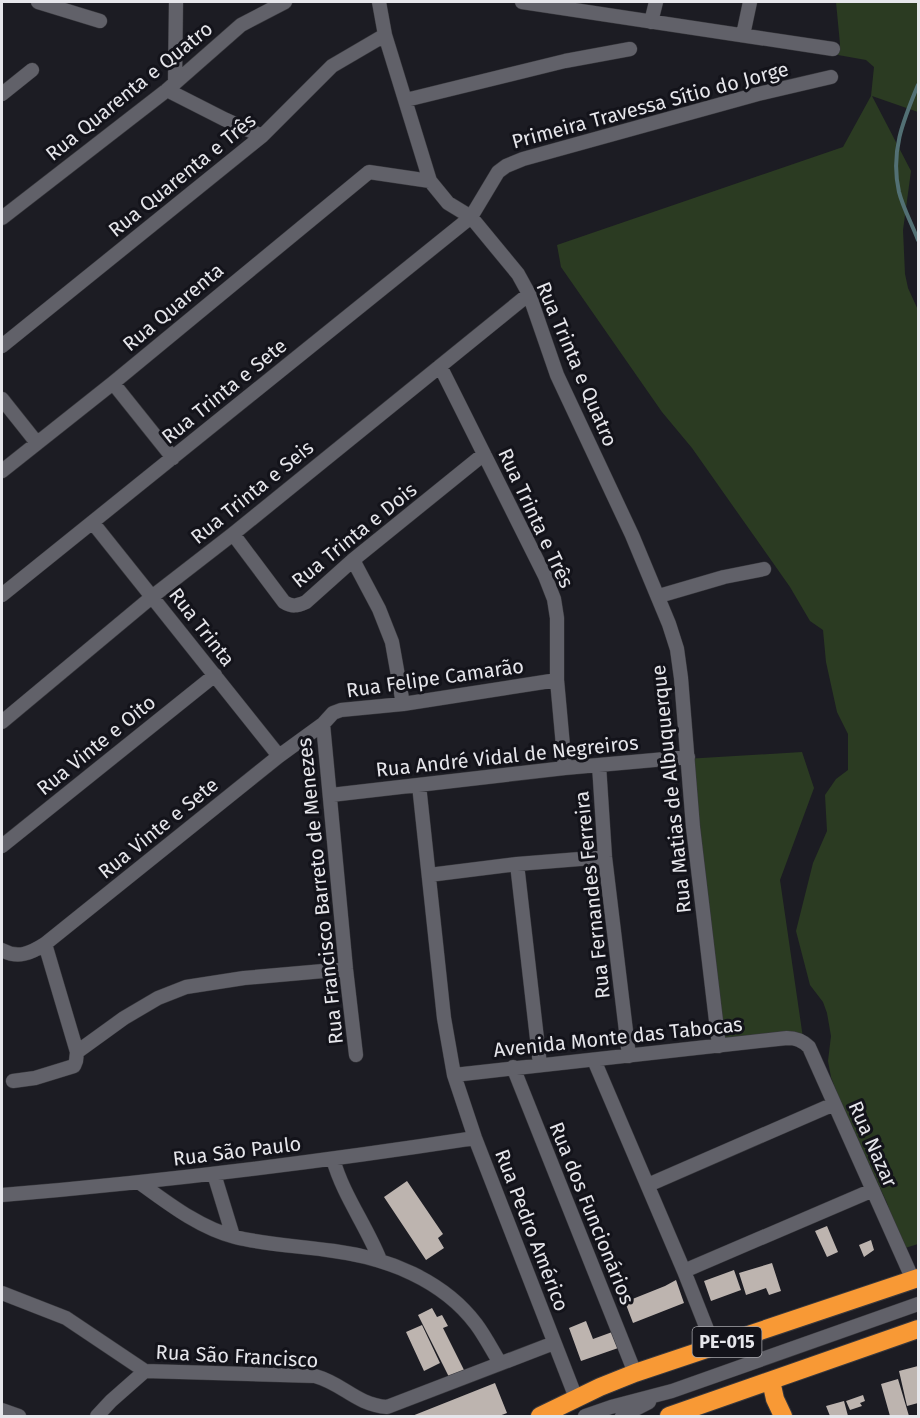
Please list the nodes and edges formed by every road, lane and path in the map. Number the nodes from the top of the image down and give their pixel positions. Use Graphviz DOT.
graph roads {
  1 [pos="38,2"];
  2 [pos="176,2"];
  3 [pos="285,2"];
  4 [pos="378,2"];
  5 [pos="522,2"];
  6 [pos="656,2"];
  7 [pos="750,2"];
  8 [pos="563,4"];
  9 [pos="100,21"];
  10 [pos="651,22"];
  11 [pos="385,35"];
  12 [pos="743,35"];
  13 [pos="630,49"];
  14 [pos="833,49"];
  15 [pos="32,70"];
  16 [pos="831,77"];
  17 [pos="171,86"];
  18 [pos="2,94"];
  19 [pos="406,100"];
  20 [pos="262,136"];
  21 [pos="430,181"];
  22 [pos="471,217"];
  23 [pos="2,218"];
  24 [pos="529,294"];
  25 [pos="2,346"];
  26 [pos="440,366"];
  27 [pos="113,383"];
  28 [pos="2,399"];
  29 [pos="37,443"];
  30 [pos="484,454"];
  31 [pos="173,458"];
  32 [pos="2,471"];
  33 [pos="93,523"];
  34 [pos="233,534"];
  35 [pos="632,536"];
  36 [pos="353,560"];
  37 [pos="764,569"];
  38 [pos="2,595"];
  39 [pos="153,596"];
  40 [pos="659,596"];
  41 [pos="215,675"];
  42 [pos="557,680"];
  43 [pos="403,704"];
  44 [pos="2,722"];
  45 [pos="323,724"];
  46 [pos="279,756"];
  47 [pos="688,757"];
  48 [pos="599,765"];
  49 [pos="565,768"];
  50 [pos="419,785"];
  51 [pos="331,795"];
  52 [pos="2,846"];
  53 [pos="604,857"];
  54 [pos="517,864"];
  55 [pos="429,875"];
  56 [pos="45,944"];
  57 [pos="8,952"];
  58 [pos="346,969"];
  59 [pos="787,1038"];
  60 [pos="719,1046"];
  61 [pos="76,1052"];
  62 [pos="356,1055"];
  63 [pos="629,1056"];
  64 [pos="594,1060"];
  65 [pos="540,1065"];
  66 [pos="513,1067"];
  67 [pos="454,1075"];
  68 [pos="13,1082"];
  69 [pos="834,1104"];
  70 [pos="476,1138"];
  71 [pos="333,1160"];
  72 [pos="214,1174"];
  73 [pos="140,1183"];
  74 [pos="648,1185"];
  75 [pos="873,1190"];
  76 [pos="2,1196"];
  77 [pos="233,1236"];
  78 [pos="380,1260"];
  79 [pos="684,1270"];
  80 [pos="916,1279"];
  81 [pos="2,1293"];
  82 [pos="918,1304"];
  83 [pos="918,1329"];
  84 [pos="554,1342"];
  85 [pos="714,1347"];
  86 [pos="500,1363"];
  87 [pos="145,1371"];
  88 [pos="635,1373"];
  89 [pos="771,1381"];
  90 [pos="672,1390"];
  91 [pos="576,1398"];
  92 [pos="2,1410"];
  93 [pos="385,1412"];
  94 [pos="19,1416"];
  95 [pos="97,1416"];
  96 [pos="540,1416"];
  97 [pos="585,1416"];
  98 [pos="622,1416"];
  99 [pos="669,1416"];
  100 [pos="783,1416"];
  1 -- 9 [label="street"];
  2 -- 17 [label="street"];
  3 -- 17 [label="street, Rua Quarenta e Quatro"];
  4 -- 11 [label="street"];
  5 -- 8 [label="street"];
  6 -- 10 [label="street"];
  7 -- 12 [label="street"];
  8 -- 10 [label="street"];
  10 -- 12 [label="street"];
  11 -- 19 [label="street"];
  11 -- 20 [label="street, Rua Quarenta e Três"];
  12 -- 14 [label="street"];
  13 -- 19 [label="street"];
  15 -- 18 [label="street"];
  16 -- 22 [label="street, Primeira Travessa Sítio do Jorge"];
  17 -- 20 [label="street"];
  17 -- 23 [label="street, Rua Quarenta e Quatro"];
  19 -- 21 [label="street"];
  20 -- 25 [label="street, Rua Quarenta e Três"];
  21 -- 22 [label="street, Rua Trinta e Quatro"];
  21 -- 27 [label="street, Rua Quarenta"];
  22 -- 24 [label="street, Rua Trinta e Quatro"];
  22 -- 31 [label="street, Rua Trinta e Sete"];
  24 -- 26 [label="street, Rua Trinta e Seis"];
  24 -- 35 [label="street, Rua Trinta e Quatro"];
  26 -- 30 [label="street, Rua Trinta e Três"];
  26 -- 34 [label="street, Rua Trinta e Seis"];
  27 -- 29 [label="street, Rua Quarenta"];
  27 -- 31 [label="street"];
  28 -- 29 [label="street"];
  29 -- 32 [label="street, Rua Quarenta"];
  30 -- 36 [label="street, Rua Trinta e Dois"];
  30 -- 42 [label="street, Rua Trinta e Três"];
  31 -- 33 [label="street, Rua Trinta e Sete"];
  33 -- 38 [label="street, Rua Trinta e Sete"];
  33 -- 39 [label="street, Rua Trinta"];
  34 -- 36 [label="street, Rua Trinta e Dois"];
  34 -- 39 [label="street, Rua Trinta e Seis"];
  35 -- 40 [label="street, Rua Matias de Albuquerque"];
  36 -- 43 [label="street"];
  37 -- 40 [label="street"];
  39 -- 41 [label="street, Rua Trinta"];
  39 -- 44 [label="street, Rua Trinta e Seis"];
  40 -- 47 [label="street, Rua Matias de Albuquerque"];
  41 -- 46 [label="street, Rua Trinta"];
  41 -- 52 [label="street, Rua Vinte e Oito"];
  42 -- 43 [label="street, Rua Felipe Camarão"];
  42 -- 49 [label="street, Rua Trinta e Três"];
  43 -- 45 [label="street, Rua Felipe Camarão"];
  45 -- 46 [label="street, Rua Vinte e Sete"];
  45 -- 51 [label="street, Rua Francisco Barreto de Menezes"];
  46 -- 56 [label="street, Rua Vinte e Sete"];
  47 -- 48 [label="street, Rua André Vidal de Negreiros"];
  47 -- 60 [label="street, Rua Matias de Albuquerque"];
  48 -- 49 [label="street, Rua André Vidal de Negreiros"];
  48 -- 53 [label="street, Rua Fernandes Ferreira"];
  49 -- 50 [label="street, Rua André Vidal de Negreiros"];
  50 -- 51 [label="street, Rua André Vidal de Negreiros"];
  50 -- 55 [label="street, Rua Pedro Américo"];
  51 -- 58 [label="street, Rua Francisco Barreto de Menezes"];
  53 -- 54 [label="street"];
  53 -- 63 [label="street, Rua Fernandes Ferreira"];
  54 -- 55 [label="street"];
  54 -- 65 [label="street"];
  55 -- 67 [label="street, Rua Pedro Américo"];
  56 -- 57 [label="street, Rua Vinte e Sete"];
  56 -- 61 [label="street"];
  58 -- 61 [label="street"];
  58 -- 62 [label="street, Rua Francisco Barreto de Menezes"];
  59 -- 60 [label="street, Avenida Monte das Tabocas"];
  59 -- 69 [label="street, Rua Nazar"];
  60 -- 63 [label="street, Avenida Monte das Tabocas"];
  61 -- 68 [label="street"];
  63 -- 64 [label="street, Avenida Monte das Tabocas"];
  64 -- 65 [label="street, Avenida Monte das Tabocas"];
  64 -- 74 [label="street"];
  65 -- 66 [label="street, Avenida Monte das Tabocas"];
  66 -- 67 [label="street, Avenida Monte das Tabocas"];
  66 -- 88 [label="street, Rua dos Funcionários"];
  67 -- 70 [label="street, Rua Pedro Américo"];
  69 -- 74 [label="street"];
  69 -- 75 [label="street, Rua Nazar"];
  70 -- 71 [label="street, Rua São Paulo"];
  70 -- 84 [label="street, Rua Pedro Américo"];
  71 -- 72 [label="street, Rua São Paulo"];
  71 -- 78 [label="street"];
  72 -- 73 [label="street, Rua São Paulo"];
  72 -- 77 [label="street"];
  73 -- 76 [label="street, Rua São Paulo"];
  73 -- 77 [label="street"];
  74 -- 79 [label="street"];
  75 -- 79 [label="street"];
  75 -- 80 [label="street, Rua Nazar"];
  77 -- 78 [label="street"];
  78 -- 86 [label="street"];
  79 -- 85 [label="street"];
  80 -- 85 [label="highway, PE-015"];
  81 -- 87 [label="street"];
  82 -- 90 [label="street"];
  83 -- 89 [label="highway, PE-015"];
  84 -- 86 [label="street, Rua São Francisco"];
  84 -- 91 [label="street, Rua Pedro Américo"];
  85 -- 88 [label="highway, PE-015"];
  86 -- 93 [label="street, Rua São Francisco"];
  87 -- 93 [label="street, Rua São Francisco"];
  87 -- 95 [label="street, Rua São Francisco"];
  88 -- 91 [label="highway, PE-015"];
  89 -- 99 [label="highway, PE-015"];
  89 -- 100 [label="highway"];
  90 -- 97 [label="street"];
  90 -- 98 [label="street"];
  91 -- 96 [label="highway, PE-015"];
  92 -- 94 [label="street"];
}
